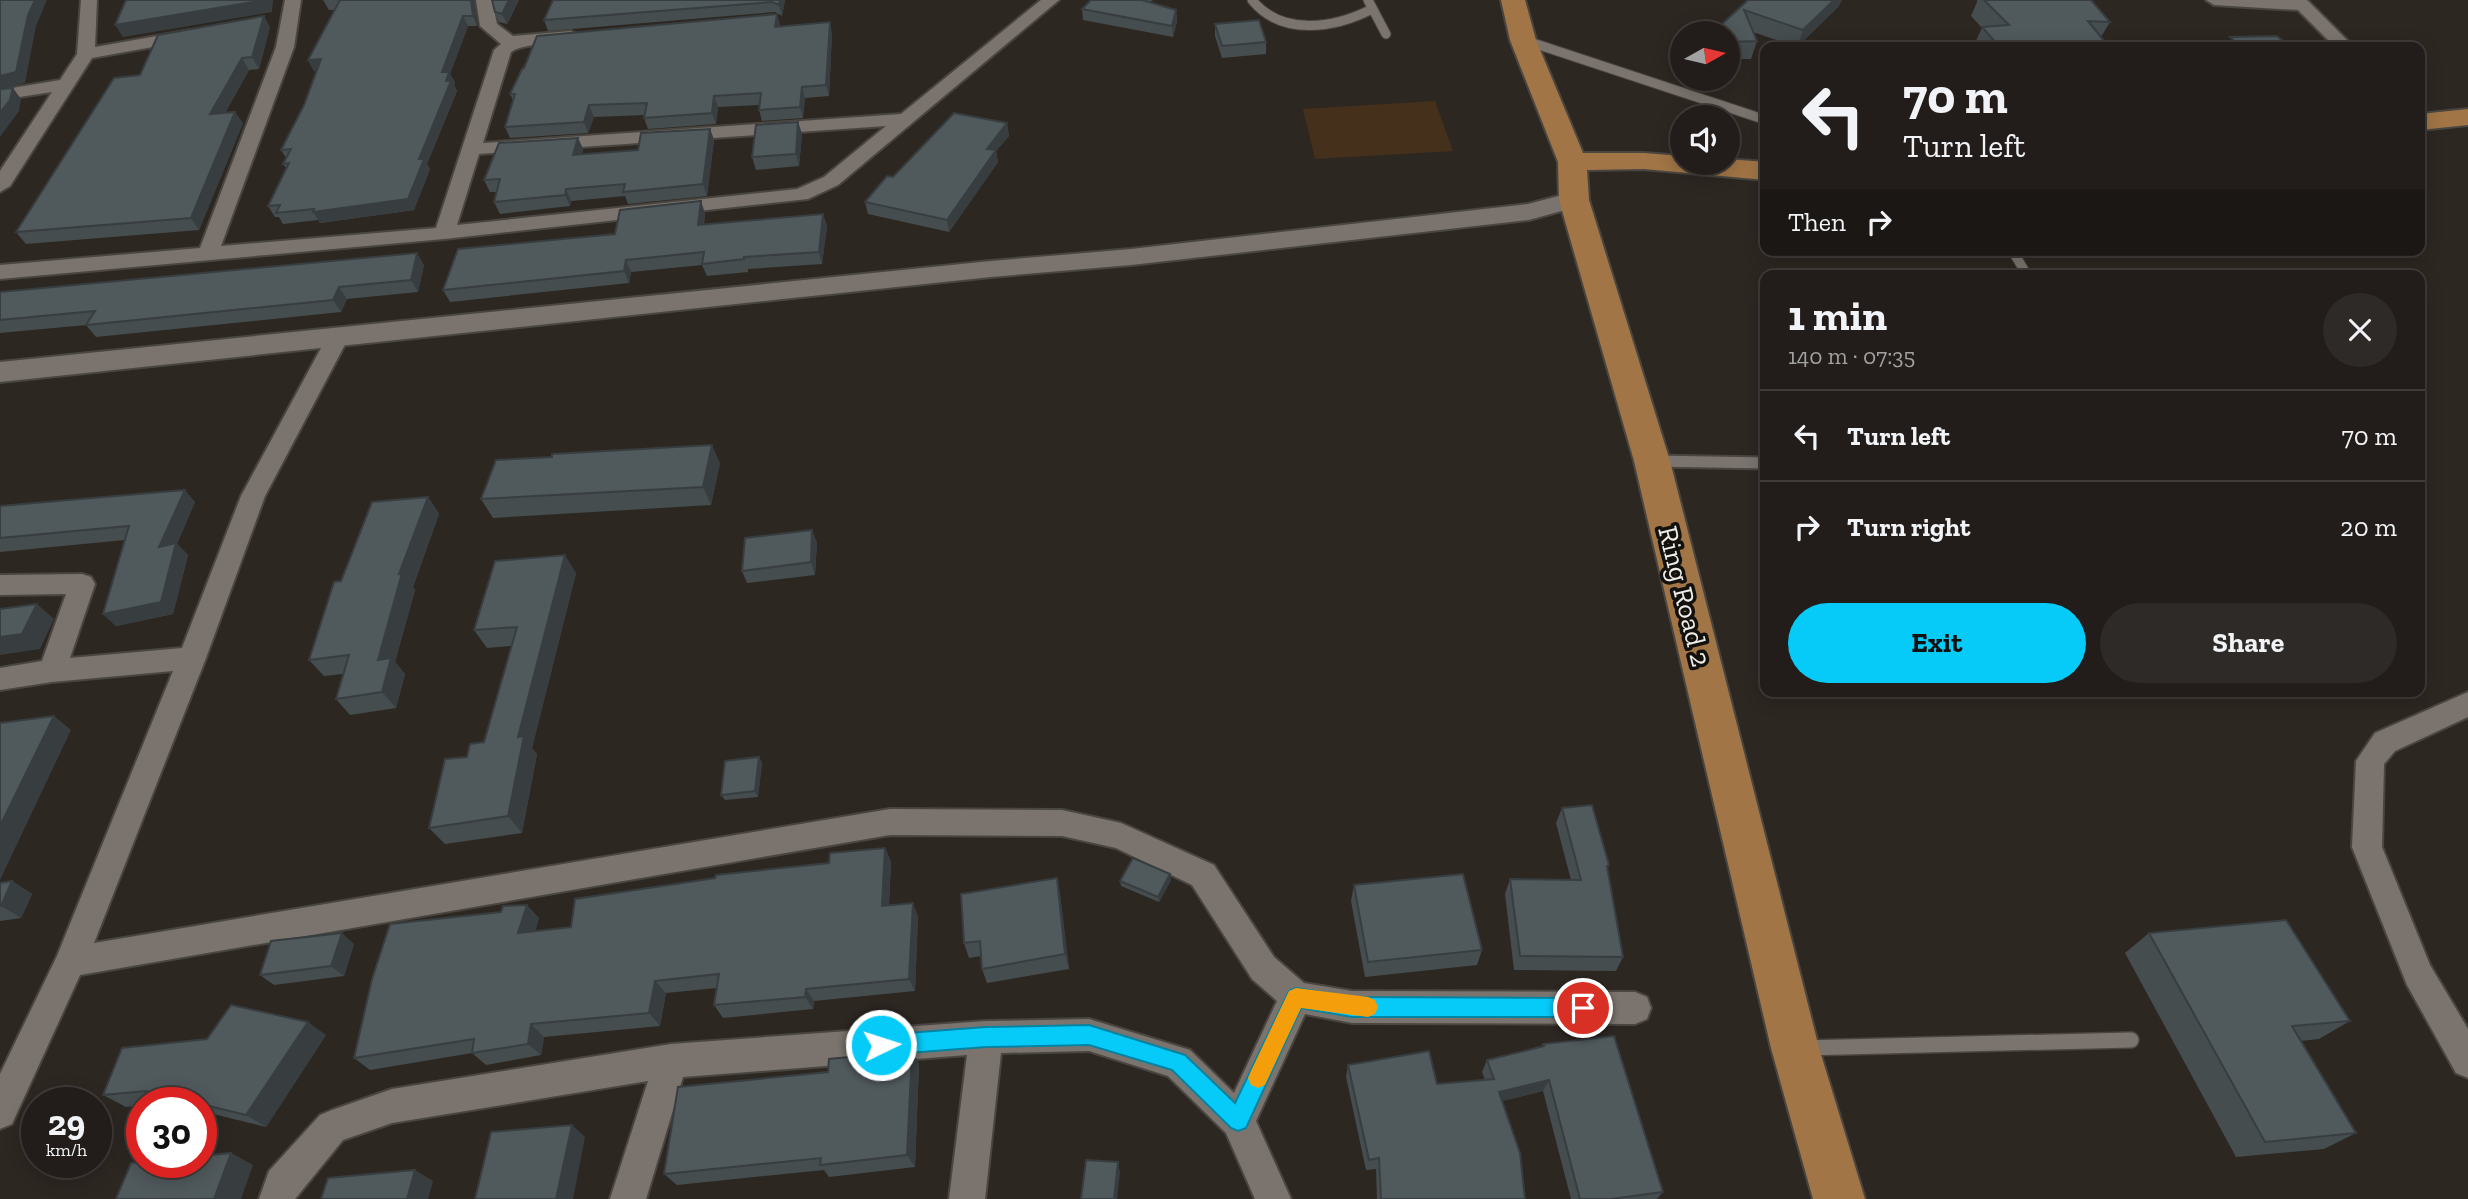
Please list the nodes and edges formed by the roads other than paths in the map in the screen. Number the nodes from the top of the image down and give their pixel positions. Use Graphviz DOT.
graph roads {
  1 [pos="89,0"];
  2 [pos="484,0"];
  3 [pos="1051,0"];
  4 [pos="1252,0"];
  5 [pos="1513,0"];
  6 [pos="2214,0"];
  7 [pos="2300,3"];
  8 [pos="1370,5"];
  9 [pos="288,11"];
  10 [pos="210,31"];
  11 [pos="1386,34"];
  12 [pos="585,35"];
  13 [pos="1523,40"];
  14 [pos="2340,42"];
  15 [pos="512,44"];
  16 [pos="86,54"];
  17 [pos="66,84"];
  18 [pos="0,95"];
  19 [pos="2468,117"];
  20 [pos="1760,118"];
  21 [pos="909,119"];
  22 [pos="2425,121"];
  23 [pos="473,149"];
  24 [pos="1572,162"];
  25 [pos="1760,171"];
  26 [pos="0,186"];
  27 [pos="1574,200"];
  28 [pos="444,233"];
  29 [pos="209,252"];
  30 [pos="0,272"];
  31 [pos="338,337"];
  32 [pos="0,372"];
  33 [pos="1652,461"];
  34 [pos="1760,463"];
  35 [pos="0,585"];
  36 [pos="192,658"];
  37 [pos="52,671"];
  38 [pos="0,679"];
  39 [pos="2468,704"];
  40 [pos="70,961"];
  41 [pos="1296,998"];
  42 [pos="1634,1008"];
  43 [pos="986,1037"];
  44 [pos="2130,1040"];
  45 [pos="1795,1048"];
  46 [pos="671,1061"];
  47 [pos="2468,1061"];
  48 [pos="0,1112"];
  49 [pos="1238,1121"];
  50 [pos="277,1199"];
  51 [pos="628,1199"];
  52 [pos="967,1199"];
  53 [pos="1273,1199"];
  54 [pos="1839,1199"];
  1 -- 16 [label="street"];
  2 -- 15 [label="street"];
  3 -- 21 [label="street"];
  4 -- 8 [label="lane"];
  5 -- 13 [label="main road, Ring Road 2"];
  6 -- 7 [label="street"];
  7 -- 14 [label="street"];
  8 -- 11 [label="lane"];
  9 -- 29 [label="street"];
  10 -- 16 [label="street"];
  12 -- 15 [label="street"];
  13 -- 20 [label="lane"];
  13 -- 24 [label="main road, Ring Road 2"];
  15 -- 23 [label="street"];
  16 -- 17 [label="street"];
  17 -- 18 [label="street"];
  17 -- 26 [label="street"];
  19 -- 22 [label="main road"];
  21 -- 23 [label="street"];
  21 -- 28 [label="street"];
  23 -- 28 [label="street"];
  24 -- 25 [label="main road"];
  24 -- 27 [label="main road, Ring Road 2"];
  27 -- 31 [label="street"];
  27 -- 33 [label="main road, Ring Road 2"];
  28 -- 29 [label="street"];
  29 -- 30 [label="street"];
  31 -- 32 [label="street"];
  31 -- 36 [label="street"];
  33 -- 34 [label="lane"];
  33 -- 45 [label="main road, Ring Road 2"];
  35 -- 37 [label="street"];
  36 -- 37 [label="street"];
  36 -- 40 [label="street"];
  37 -- 38 [label="street"];
  39 -- 47 [label="street"];
  40 -- 41 [label="street"];
  40 -- 48 [label="street"];
  41 -- 42 [label="street"];
  41 -- 49 [label="street"];
  43 -- 46 [label="street"];
  43 -- 49 [label="street"];
  43 -- 52 [label="street"];
  44 -- 45 [label="lane"];
  45 -- 54 [label="main road, Ring Road 2"];
  46 -- 50 [label="street"];
  46 -- 51 [label="street"];
  49 -- 53 [label="street"];
}
